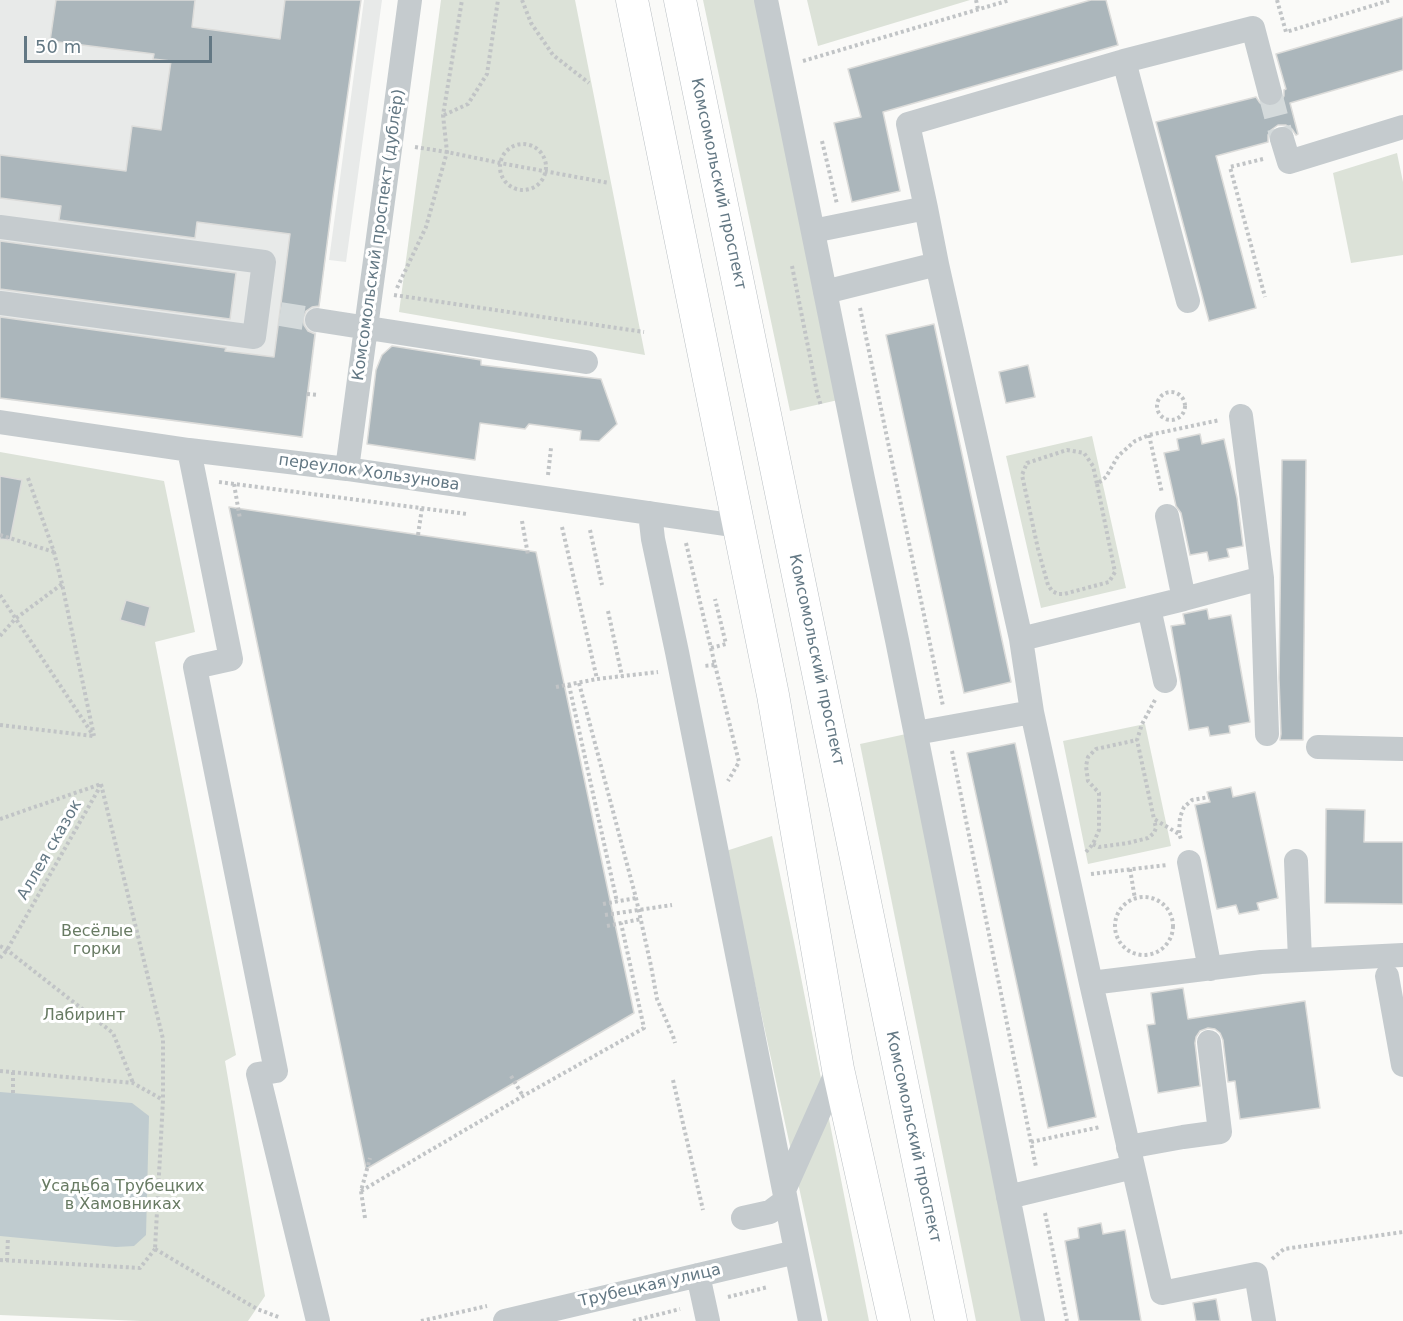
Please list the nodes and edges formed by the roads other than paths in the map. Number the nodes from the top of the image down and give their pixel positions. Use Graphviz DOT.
graph roads {
  1 [pos="410,0"];
  2 [pos="632,0"];
  3 [pos="680,0"];
  4 [pos="766,0"];
  5 [pos="1124,61"];
  6 [pos="1270,93"];
  7 [pos="1403,127"];
  8 [pos="1284,146"];
  9 [pos="926,208"];
  10 [pos="0,227"];
  11 [pos="813,231"];
  12 [pos="937,264"];
  13 [pos="825,292"];
  14 [pos="1188,301"];
  15 [pos="0,303"];
  16 [pos="317,320"];
  17 [pos="366,327"];
  18 [pos="586,362"];
  19 [pos="1241,416"];
  20 [pos="0,422"];
  21 [pos="189,450"];
  22 [pos="347,469"];
  23 [pos="650,513"];
  24 [pos="1167,516"];
  25 [pos="738,526"];
  26 [pos="1262,578"];
  27 [pos="1184,599"];
  28 [pos="1149,608"];
  29 [pos="1021,639"];
  30 [pos="1165,681"];
  31 [pos="1032,712"];
  32 [pos="916,733"];
  33 [pos="1267,734"];
  34 [pos="1318,747"];
  35 [pos="1403,749"];
  36 [pos="1296,861"];
  37 [pos="1189,862"];
  38 [pos="1403,955"];
  39 [pos="1300,960"];
  40 [pos="1210,969"];
  41 [pos="1387,976"];
  42 [pos="1090,983"];
  43 [pos="1209,1042"];
  44 [pos="1403,1065"];
  45 [pos="838,1069"];
  46 [pos="1131,1157"];
  47 [pos="785,1195"];
  48 [pos="1008,1197"];
  49 [pos="743,1218"];
  50 [pos="796,1252"];
  51 [pos="698,1275"];
  52 [pos="318,1321"];
  53 [pos="505,1321"];
  54 [pos="708,1321"];
  55 [pos="810,1321"];
  56 [pos="894,1321"];
  57 [pos="951,1321"];
  58 [pos="1033,1321"];
  59 [pos="1264,1321"];
  1 -- 17 [label="street, Комсомольский проспект (дублёр)"];
  2 -- 25 [label="main road"];
  3 -- 57 [label="main road, Комсомольский проспект"];
  4 -- 11 [label="street"];
  5 -- 6 [label="street"];
  5 -- 9 [label="street"];
  5 -- 14 [label="street"];
  7 -- 8 [label="street"];
  9 -- 11 [label="street"];
  9 -- 12 [label="street"];
  10 -- 15 [label="street"];
  11 -- 13 [label="street"];
  12 -- 13 [label="street"];
  12 -- 29 [label="street"];
  13 -- 32 [label="street"];
  16 -- 17 [label="street"];
  17 -- 18 [label="street"];
  17 -- 22 [label="street, Комсомольский проспект (дублёр)"];
  19 -- 26 [label="street"];
  20 -- 21 [label="street, переулок Хользунова"];
  21 -- 22 [label="street, переулок Хользунова"];
  21 -- 52 [label="street"];
  22 -- 23 [label="street, переулок Хользунова"];
  23 -- 25 [label="street, переулок Хользунова"];
  23 -- 47 [label="street"];
  24 -- 27 [label="street"];
  25 -- 45 [label="main road"];
  26 -- 27 [label="street"];
  26 -- 33 [label="street"];
  27 -- 28 [label="street"];
  28 -- 29 [label="street"];
  28 -- 30 [label="street"];
  29 -- 31 [label="street"];
  31 -- 32 [label="street"];
  31 -- 42 [label="street"];
  32 -- 48 [label="street"];
  34 -- 35 [label="street"];
  36 -- 39 [label="street"];
  37 -- 40 [label="street"];
  38 -- 39 [label="street"];
  39 -- 40 [label="street"];
  40 -- 42 [label="street"];
  41 -- 44 [label="street"];
  42 -- 46 [label="street"];
  43 -- 46 [label="street"];
  45 -- 47 [label="street"];
  45 -- 56 [label="main road"];
  46 -- 48 [label="street"];
  46 -- 59 [label="street"];
  47 -- 49 [label="street"];
  47 -- 50 [label="street"];
  48 -- 58 [label="street"];
  50 -- 51 [label="street, Трубецкая улица"];
  50 -- 55 [label="street"];
  51 -- 53 [label="street, Трубецкая улица"];
  51 -- 54 [label="street"];
}
